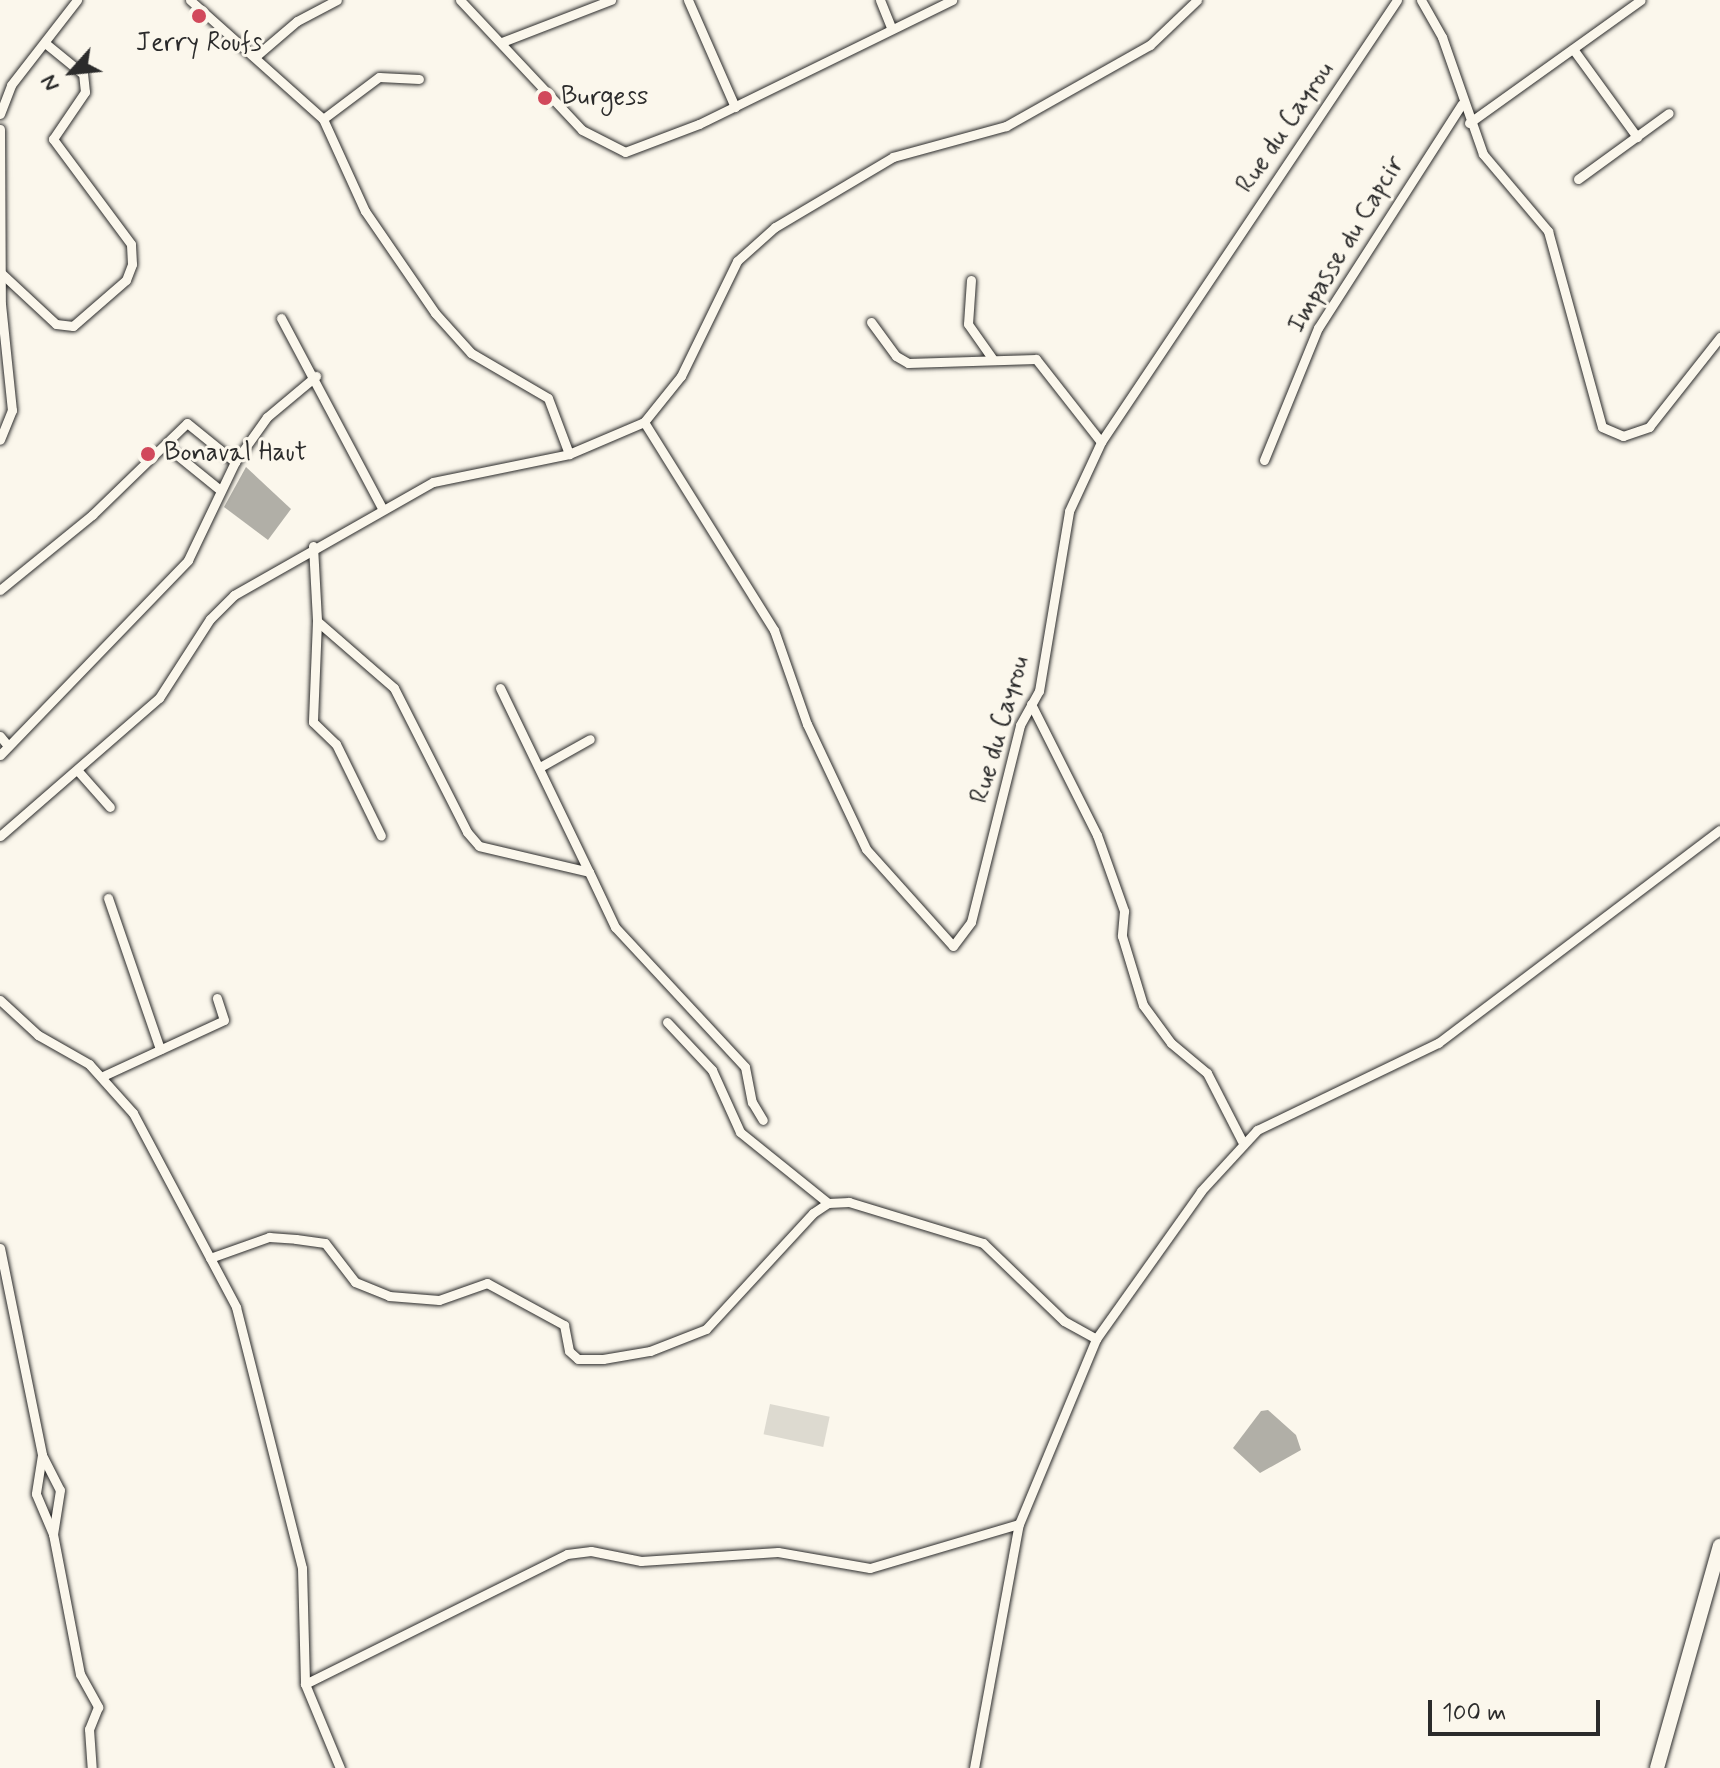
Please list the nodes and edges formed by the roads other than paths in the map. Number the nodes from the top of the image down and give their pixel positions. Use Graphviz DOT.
graph roads {
  1 [pos="77,0"];
  2 [pos="190,0"];
  3 [pos="337,0"];
  4 [pos="460,0"];
  5 [pos="611,0"];
  6 [pos="688,0"];
  7 [pos="880,0"];
  8 [pos="952,0"];
  9 [pos="1197,0"];
  10 [pos="1397,0"];
  11 [pos="1421,0"];
  12 [pos="1641,0"];
  13 [pos="892,29"];
  14 [pos="502,42"];
  15 [pos="45,43"];
  16 [pos="1573,49"];
  17 [pos="256,56"];
  18 [pos="419,79"];
  19 [pos="1462,104"];
  20 [pos="735,107"];
  21 [pos="1669,113"];
  22 [pos="0,114"];
  23 [pos="323,119"];
  24 [pos="1469,123"];
  25 [pos="0,129"];
  26 [pos="1637,137"];
  27 [pos="1578,179"];
  28 [pos="0,272"];
  29 [pos="971,280"];
  30 [pos="281,318"];
  31 [pos="871,322"];
  32 [pos="1720,337"];
  33 [pos="992,358"];
  34 [pos="316,376"];
  35 [pos="644,422"];
  36 [pos="0,440"];
  37 [pos="1101,442"];
  38 [pos="166,446"];
  39 [pos="569,454"];
  40 [pos="1264,460"];
  41 [pos="235,462"];
  42 [pos="219,489"];
  43 [pos="382,508"];
  44 [pos="313,546"];
  45 [pos="0,590"];
  46 [pos="317,621"];
  47 [pos="500,688"];
  48 [pos="1031,704"];
  49 [pos="0,736"];
  50 [pos="590,739"];
  51 [pos="8,746"];
  52 [pos="0,755"];
  53 [pos="540,767"];
  54 [pos="78,771"];
  55 [pos="110,807"];
  56 [pos="1720,830"];
  57 [pos="0,836"];
  58 [pos="381,836"];
  59 [pos="589,872"];
  60 [pos="108,898"];
  61 [pos="217,998"];
  62 [pos="0,1000"];
  63 [pos="667,1022"];
  64 [pos="160,1049"];
  65 [pos="103,1076"];
  66 [pos="763,1120"];
  67 [pos="1242,1141"];
  68 [pos="828,1203"];
  69 [pos="0,1248"];
  70 [pos="210,1258"];
  71 [pos="1096,1339"];
  72 [pos="42,1455"];
  73 [pos="1019,1524"];
  74 [pos="53,1534"];
  75 [pos="1720,1546"];
  76 [pos="305,1684"];
  77 [pos="92,1768"];
  78 [pos="340,1768"];
  79 [pos="974,1768"];
  80 [pos="1657,1768"];
  1 -- 15 [label="street"];
  2 -- 17 [label="street"];
  3 -- 17 [label="street"];
  4 -- 14 [label="street"];
  5 -- 14 [label="street"];
  6 -- 20 [label="street"];
  7 -- 13 [label="street"];
  8 -- 13 [label="street"];
  9 -- 35 [label="street"];
  10 -- 37 [label="street, Rue du Cayrou"];
  11 -- 19 [label="street"];
  12 -- 16 [label="street"];
  13 -- 20 [label="street"];
  14 -- 20 [label="street"];
  15 -- 22 [label="street"];
  15 -- 28 [label="street"];
  16 -- 24 [label="street"];
  16 -- 26 [label="street"];
  17 -- 23 [label="street"];
  18 -- 23 [label="street"];
  19 -- 24 [label="street"];
  19 -- 40 [label="street, Impasse du Capcir"];
  21 -- 26 [label="street"];
  23 -- 39 [label="street"];
  24 -- 32 [label="street"];
  25 -- 28 [label="street"];
  26 -- 27 [label="street"];
  28 -- 36 [label="street"];
  29 -- 33 [label="street"];
  30 -- 34 [label="street"];
  31 -- 33 [label="street"];
  33 -- 37 [label="street"];
  34 -- 41 [label="street"];
  34 -- 43 [label="street"];
  35 -- 39 [label="street"];
  35 -- 48 [label="street, Rue du Cayrou"];
  37 -- 48 [label="street, Rue du Cayrou"];
  38 -- 41 [label="street"];
  38 -- 42 [label="street"];
  38 -- 45 [label="street"];
  39 -- 43 [label="street"];
  41 -- 42 [label="street"];
  42 -- 51 [label="street"];
  43 -- 44 [label="street"];
  44 -- 46 [label="street"];
  44 -- 54 [label="street"];
  46 -- 58 [label="street"];
  46 -- 59 [label="street"];
  47 -- 53 [label="street"];
  48 -- 67 [label="street"];
  49 -- 51 [label="street"];
  50 -- 53 [label="street"];
  51 -- 52 [label="street"];
  53 -- 59 [label="street"];
  54 -- 55 [label="street"];
  54 -- 57 [label="street"];
  56 -- 67 [label="street"];
  59 -- 66 [label="street"];
  60 -- 64 [label="street"];
  61 -- 64 [label="street"];
  62 -- 65 [label="street"];
  63 -- 68 [label="street"];
  64 -- 65 [label="street"];
  65 -- 70 [label="street"];
  67 -- 71 [label="street"];
  68 -- 70 [label="street"];
  68 -- 71 [label="street"];
  69 -- 72 [label="street"];
  70 -- 76 [label="street"];
  71 -- 73 [label="street"];
  72 -- 74 [label="street"];
  72 -- 74 [label="street"];
  73 -- 76 [label="street"];
  73 -- 79 [label="street"];
  74 -- 77 [label="street"];
  75 -- 80 [label="main road"];
  76 -- 78 [label="street"];
}
